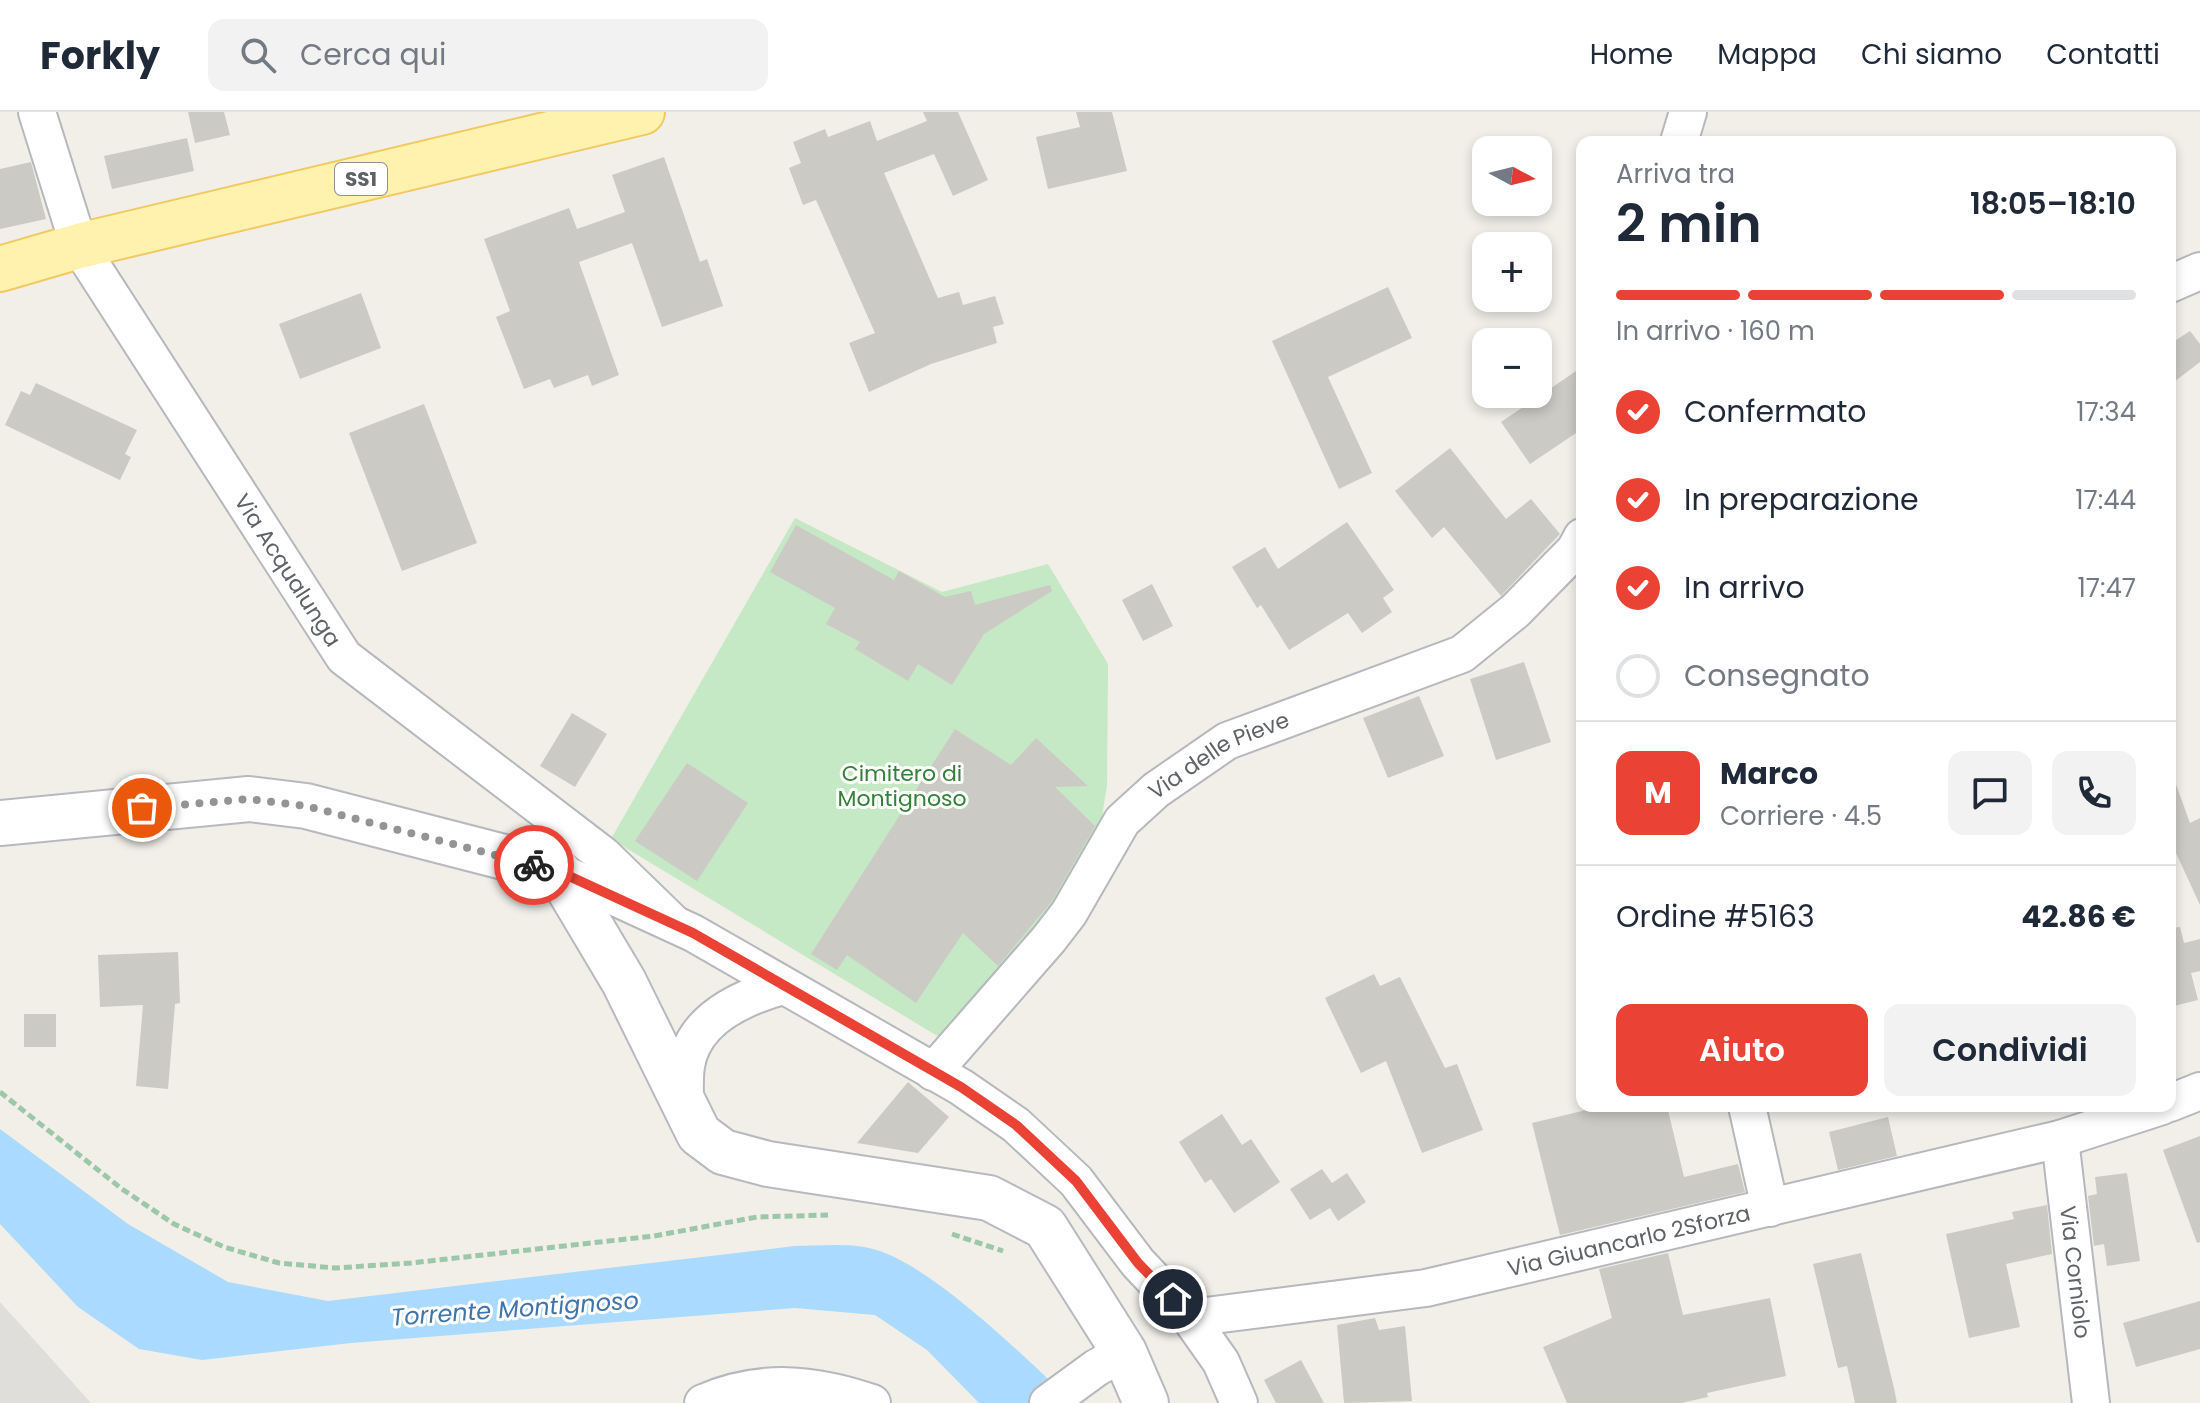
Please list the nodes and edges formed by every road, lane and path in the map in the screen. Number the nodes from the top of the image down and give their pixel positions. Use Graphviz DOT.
graph roads {
  1 [pos="37,112"];
  2 [pos="642,112"];
  3 [pos="1688,112"];
  4 [pos="1681,136"];
  5 [pos="79,246"];
  6 [pos="0,269"];
  7 [pos="2200,271"];
  8 [pos="2176,281"];
  9 [pos="1576,548"];
  10 [pos="0,823"];
  11 [pos="558,871"];
  12 [pos="674,924"];
  13 [pos="783,986"];
  14 [pos="933,1072"];
  15 [pos="2200,1091"];
  16 [pos="0,1092"];
  17 [pos="2176,1101"];
  18 [pos="685,1111"];
  19 [pos="1748,1112"];
  20 [pos="2143,1112"];
  21 [pos="2060,1139"];
  22 [pos="1770,1208"];
  23 [pos="840,1216"];
  24 [pos="948,1233"];
  25 [pos="1007,1253"];
  26 [pos="1190,1318"];
  27 [pos="1110,1360"];
  28 [pos="703,1403"];
  29 [pos="872,1403"];
  30 [pos="1048,1403"];
  31 [pos="1146,1403"];
  32 [pos="1239,1403"];
  33 [pos="2091,1403"];
  1 -- 5 [label="street, Via Acqualunga"];
  2 -- 5 [label="main road, SS1"];
  3 -- 4 [label="street"];
  5 -- 6 [label="main road, SS1"];
  5 -- 12 [label="street, Via Acqualunga"];
  7 -- 8 [label="street"];
  9 -- 14 [label="street, Via delle Pieve"];
  10 -- 11 [label="street"];
  11 -- 12 [label="street"];
  11 -- 18 [label="street"];
  12 -- 13 [label="street"];
  13 -- 14 [label="street"];
  13 -- 18 [label="street"];
  14 -- 26 [label="street"];
  15 -- 17 [label="street"];
  16 -- 23 [label="path"];
  18 -- 27 [label="street"];
  19 -- 22 [label="street"];
  20 -- 21 [label="street, Via Giuancarlo 2Sforza"];
  21 -- 22 [label="street, Via Giuancarlo 2Sforza"];
  21 -- 33 [label="street, Via Corniolo"];
  22 -- 26 [label="street, Via Giuancarlo 2Sforza"];
  24 -- 25 [label="path"];
  26 -- 32 [label="street"];
  27 -- 30 [label="street"];
  27 -- 31 [label="street"];
  28 -- 29 [label="street"];
}
